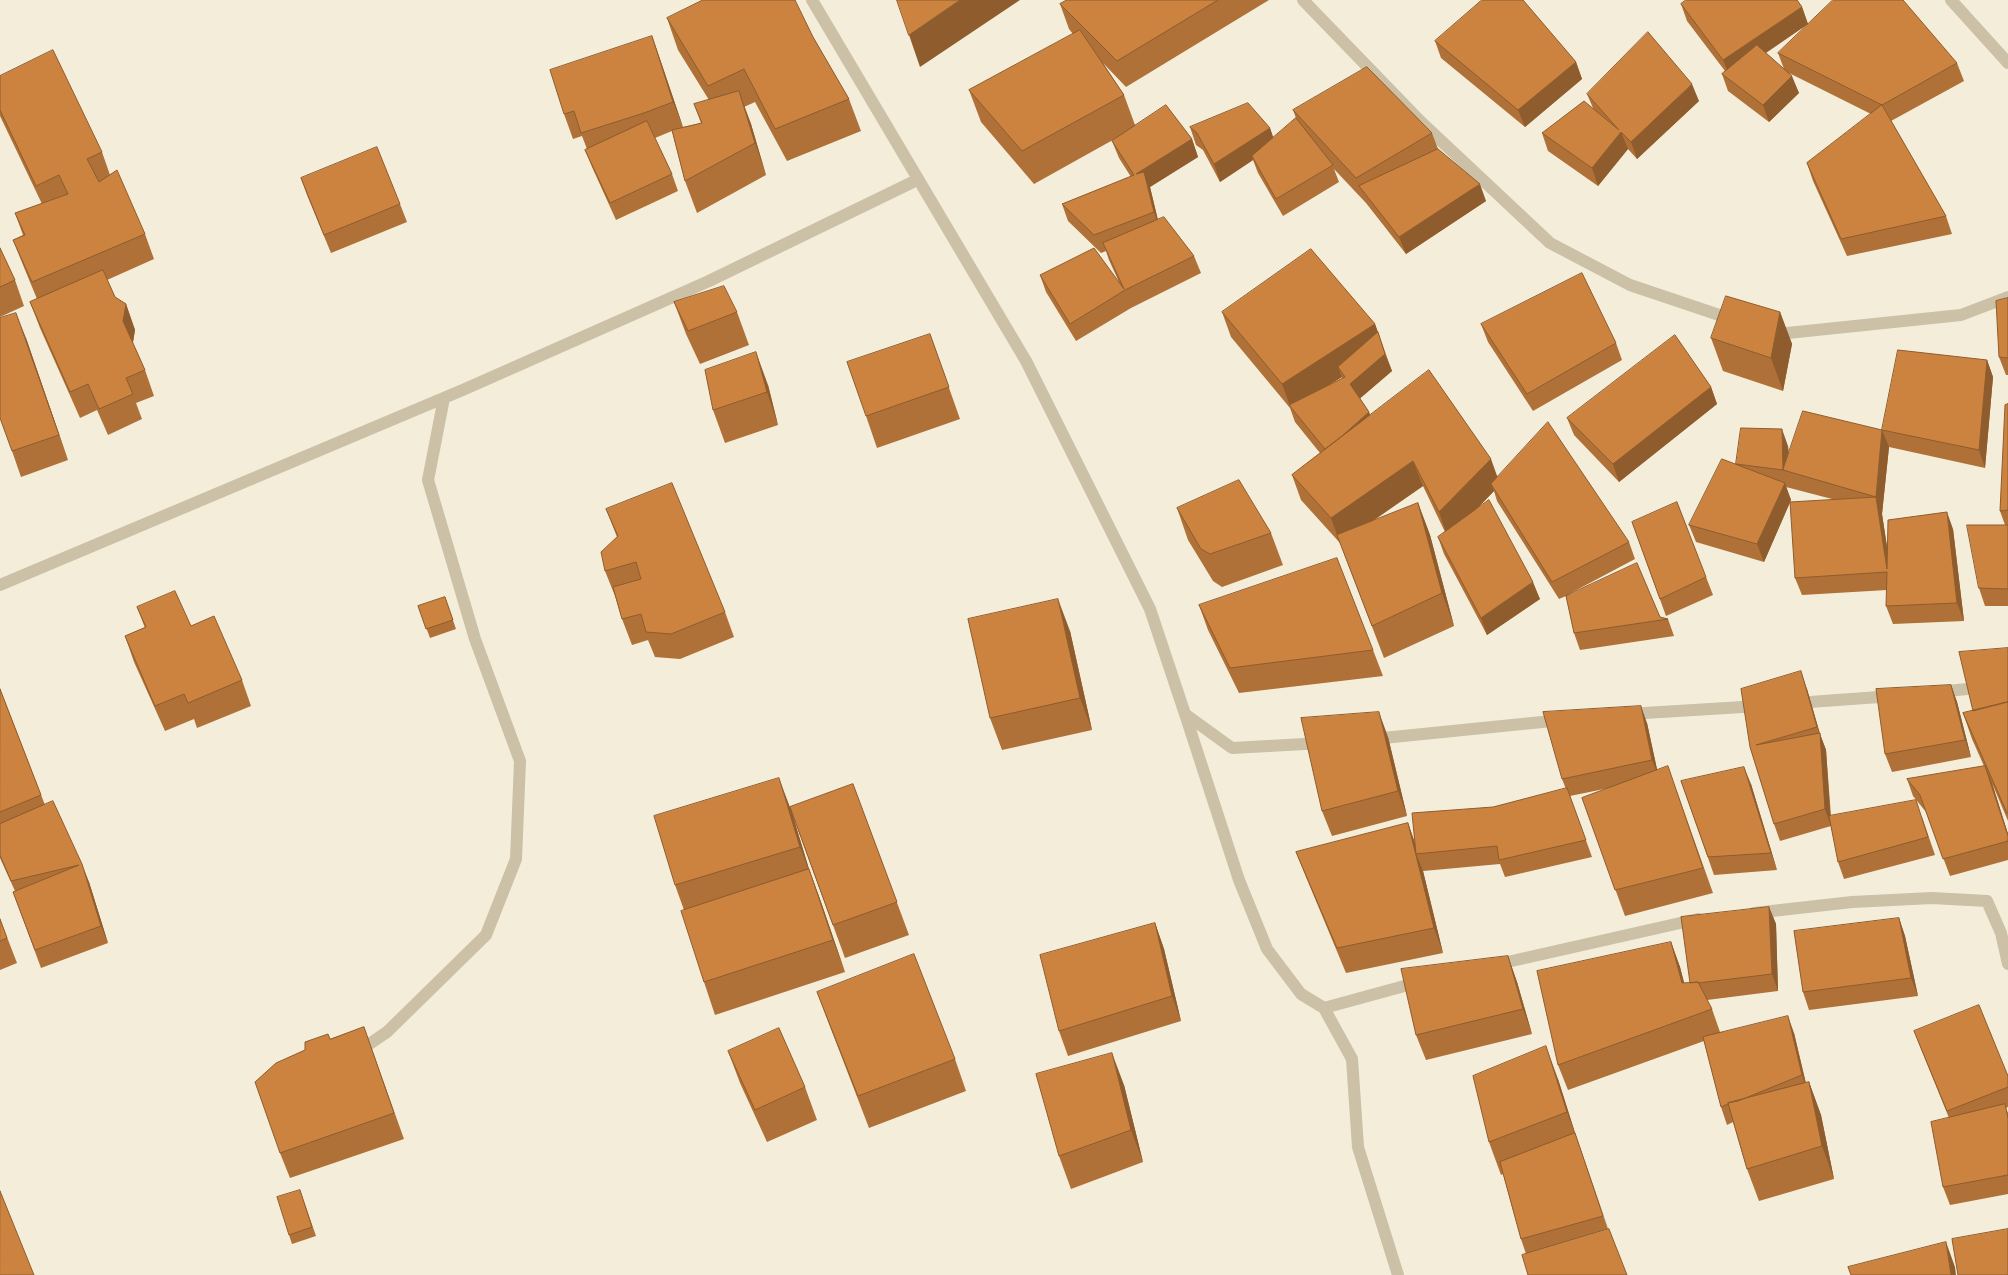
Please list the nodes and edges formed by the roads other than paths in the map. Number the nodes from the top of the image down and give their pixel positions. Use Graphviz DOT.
graph roads {
  1 [pos="812,0"];
  2 [pos="1303,0"];
  3 [pos="1951,0"];
  4 [pos="2008,63"];
  5 [pos="917,180"];
  6 [pos="2008,297"];
  7 [pos="1748,325"];
  8 [pos="1763,330"];
  9 [pos="444,398"];
  10 [pos="0,585"];
  11 [pos="2008,685"];
  12 [pos="1923,694"];
  13 [pos="1908,695"];
  14 [pos="1783,704"];
  15 [pos="1767,705"];
  16 [pos="1186,714"];
  17 [pos="1615,715"];
  18 [pos="1576,719"];
  19 [pos="1358,740"];
  20 [pos="1336,742"];
  21 [pos="1742,914"];
  22 [pos="1711,918"];
  23 [pos="2008,964"];
  24 [pos="1480,968"];
  25 [pos="1427,980"];
  26 [pos="1324,1008"];
  27 [pos="345,1061"];
  28 [pos="1398,1275"];
  1 -- 5 [label="street"];
  2 -- 7 [label="street"];
  3 -- 4 [label="street"];
  5 -- 9 [label="street"];
  5 -- 16 [label="street"];
  6 -- 8 [label="street"];
  9 -- 10 [label="street"];
  9 -- 27 [label="street"];
  11 -- 12 [label="street"];
  13 -- 14 [label="street"];
  15 -- 17 [label="street"];
  16 -- 20 [label="street"];
  16 -- 26 [label="street"];
  18 -- 19 [label="street"];
  21 -- 23 [label="street"];
  22 -- 24 [label="street"];
  25 -- 26 [label="street"];
  26 -- 28 [label="street"];
}
